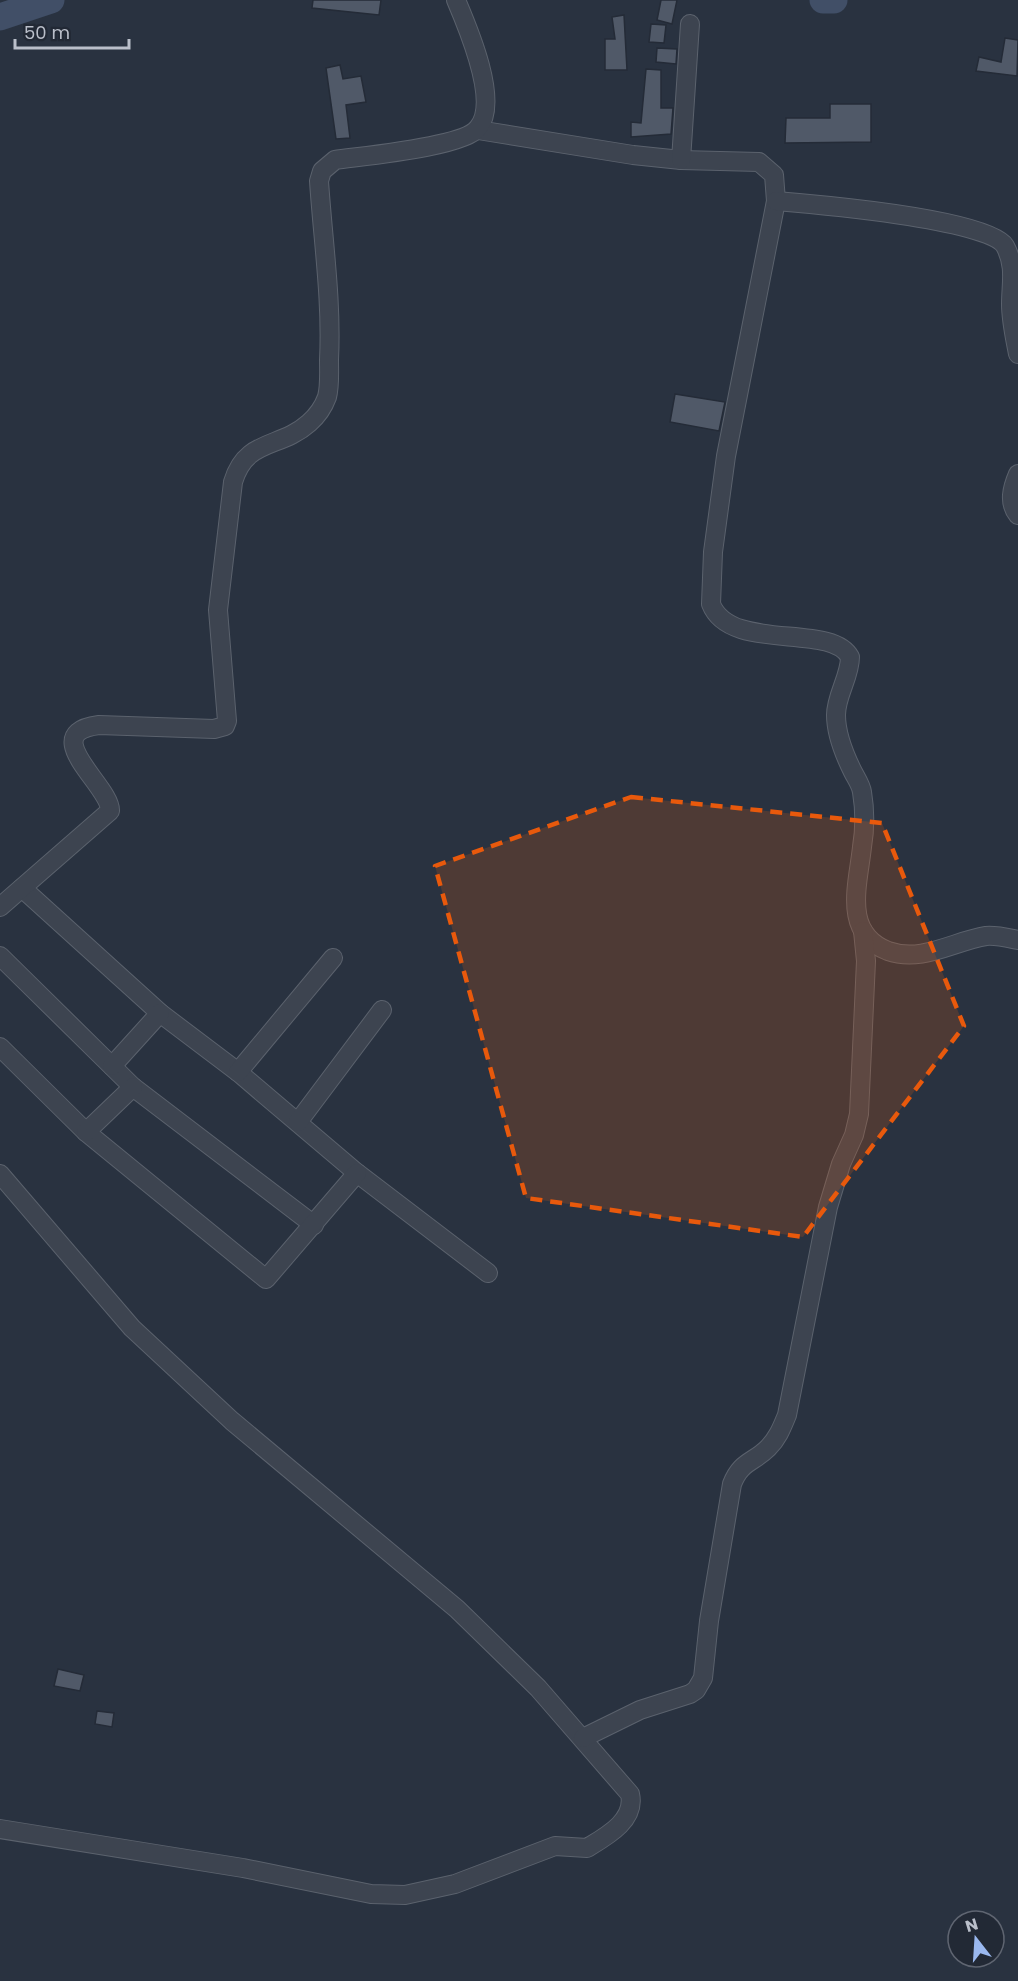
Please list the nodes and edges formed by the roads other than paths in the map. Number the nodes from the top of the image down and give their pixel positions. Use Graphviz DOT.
graph roads {
  1 [pos="456,0"];
  2 [pos="690,24"];
  3 [pos="478,130"];
  4 [pos="681,160"];
  5 [pos="776,201"];
  6 [pos="1016,267"];
  7 [pos="1018,354"];
  8 [pos="1018,474"];
  9 [pos="1018,515"];
  10 [pos="22,888"];
  11 [pos="0,907"];
  12 [pos="863,931"];
  13 [pos="1018,940"];
  14 [pos="0,956"];
  15 [pos="333,958"];
  16 [pos="382,1010"];
  17 [pos="160,1013"];
  18 [pos="0,1047"];
  19 [pos="112,1066"];
  20 [pos="238,1072"];
  21 [pos="133,1087"];
  22 [pos="298,1122"];
  23 [pos="86,1132"];
  24 [pos="357,1173"];
  25 [pos="0,1174"];
  26 [pos="314,1225"];
  27 [pos="488,1273"];
  28 [pos="583,1738"];
  29 [pos="0,1829"];
  1 -- 3 [label="street"];
  2 -- 4 [label="street"];
  3 -- 4 [label="street"];
  3 -- 10 [label="street"];
  4 -- 5 [label="street"];
  5 -- 6 [label="street"];
  5 -- 12 [label="street"];
  6 -- 7 [label="street"];
  8 -- 9 [label="street"];
  10 -- 11 [label="street"];
  10 -- 17 [label="street"];
  12 -- 13 [label="street"];
  12 -- 28 [label="street"];
  14 -- 19 [label="street"];
  15 -- 20 [label="street"];
  16 -- 22 [label="street"];
  17 -- 19 [label="street"];
  17 -- 20 [label="street"];
  18 -- 23 [label="street"];
  19 -- 21 [label="street"];
  20 -- 22 [label="street"];
  21 -- 23 [label="street"];
  21 -- 26 [label="street"];
  22 -- 24 [label="street"];
  23 -- 26 [label="street"];
  24 -- 26 [label="street"];
  24 -- 27 [label="street"];
  25 -- 28 [label="street"];
  28 -- 29 [label="street"];
}
